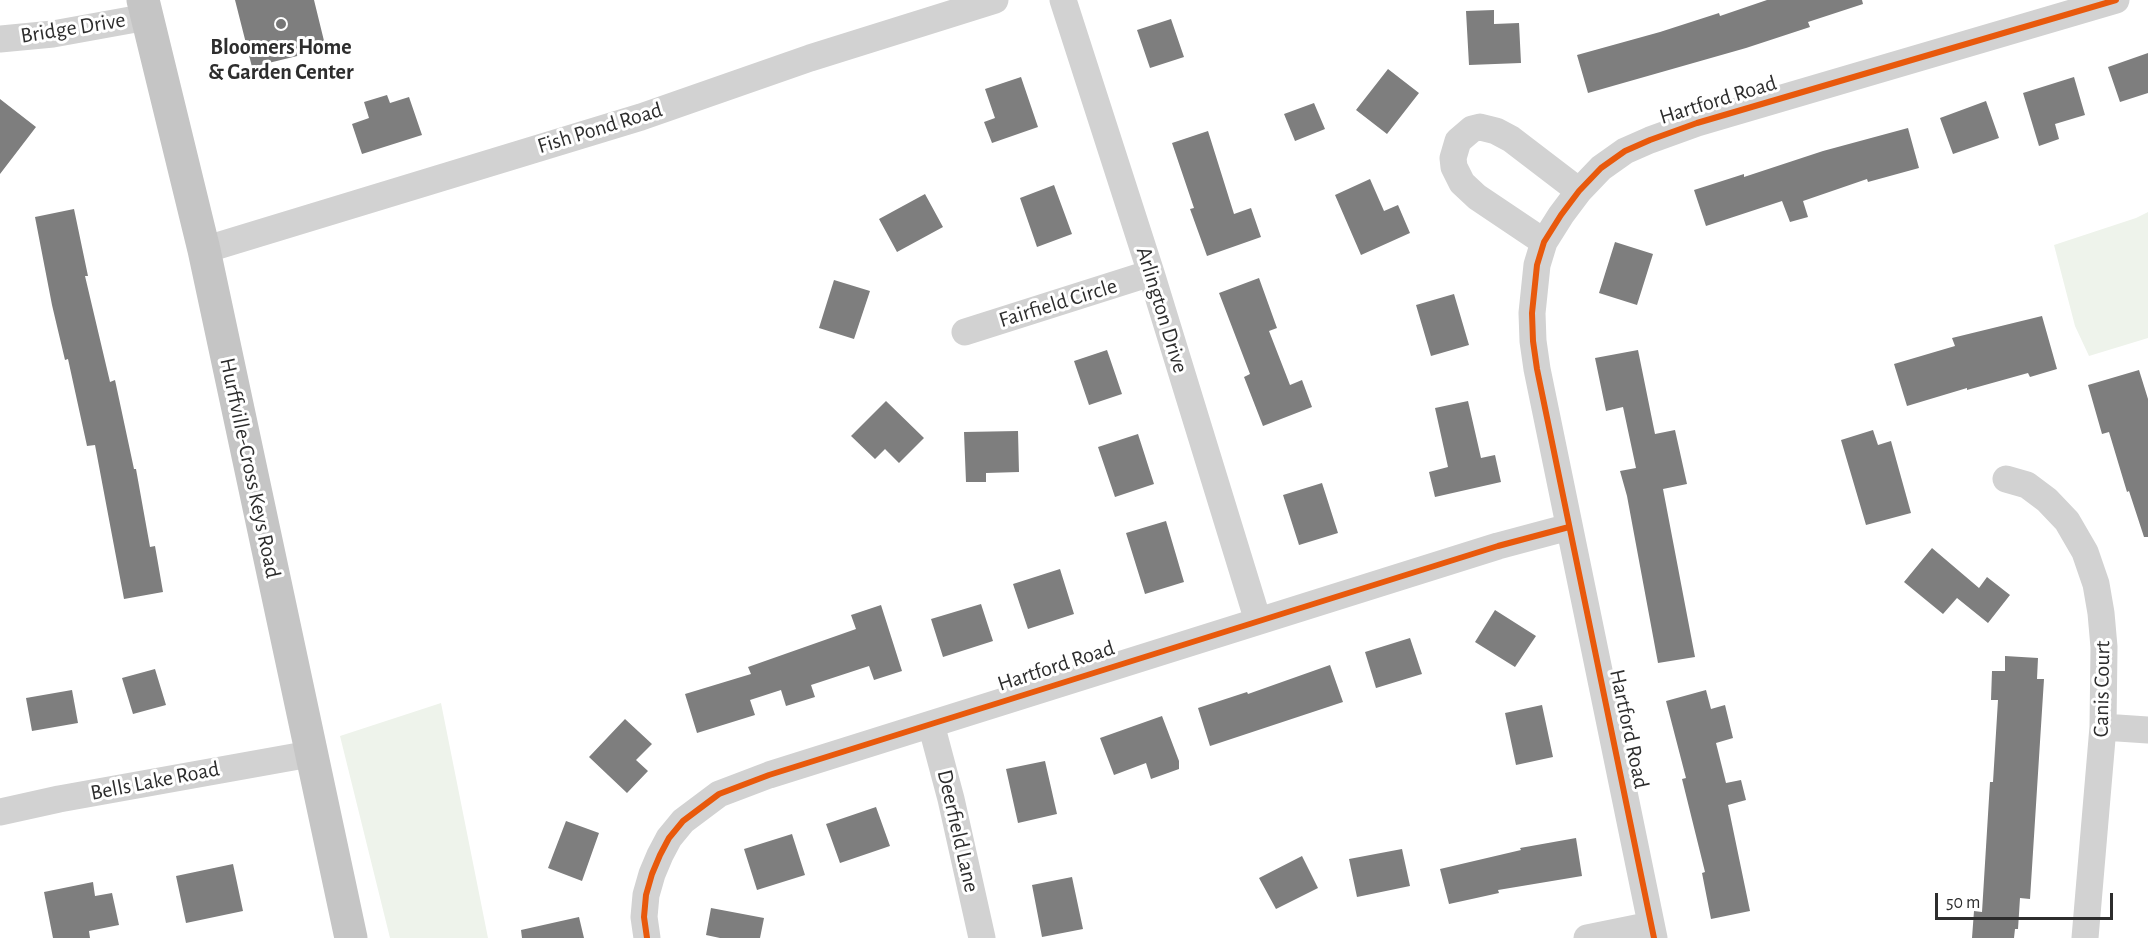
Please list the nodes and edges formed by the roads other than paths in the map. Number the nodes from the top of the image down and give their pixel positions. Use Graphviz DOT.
graph roads {
  1 [pos="995,0"];
  2 [pos="1063,0"];
  3 [pos="2116,0"];
  4 [pos="145,8"];
  5 [pos="0,39"];
  6 [pos="1579,191"];
  7 [pos="1544,242"];
  8 [pos="204,250"];
  9 [pos="1151,273"];
  10 [pos="965,332"];
  11 [pos="2006,479"];
  12 [pos="1569,527"];
  13 [pos="1258,621"];
  14 [pos="932,724"];
  15 [pos="2103,727"];
  16 [pos="2148,730"];
  17 [pos="310,754"];
  18 [pos="0,812"];
  19 [pos="1652,932"];
  20 [pos="351,938"];
  21 [pos="646,938"];
  22 [pos="982,938"];
  23 [pos="1587,938"];
  24 [pos="2085,938"];
  1 -- 8 [label="street, Fish Pond Road"];
  2 -- 9 [label="street, Arlington Drive"];
  3 -- 6 [label="street, Hartford Road"];
  4 -- 5 [label="street, Bridge Drive"];
  4 -- 8 [label="main road, Hurffville-Cross Keys Road"];
  6 -- 7 [label="street, Hartford Road"];
  6 -- 7 [label="street"];
  7 -- 12 [label="street, Hartford Road"];
  8 -- 17 [label="main road, Hurffville-Cross Keys Road"];
  9 -- 10 [label="street, Fairfield Circle"];
  9 -- 13 [label="street, Arlington Drive"];
  11 -- 15 [label="street, Canis Court"];
  12 -- 13 [label="street, Hartford Road"];
  12 -- 19 [label="street, Hartford Road"];
  13 -- 14 [label="street, Hartford Road"];
  14 -- 21 [label="street, Hartford Road"];
  14 -- 22 [label="street, Deerfield Lane"];
  15 -- 16 [label="street"];
  15 -- 24 [label="street, Canis Court"];
  17 -- 18 [label="street, Bells Lake Road"];
  17 -- 20 [label="main road, Hurffville-Cross Keys Road"];
  19 -- 23 [label="street"];
}
